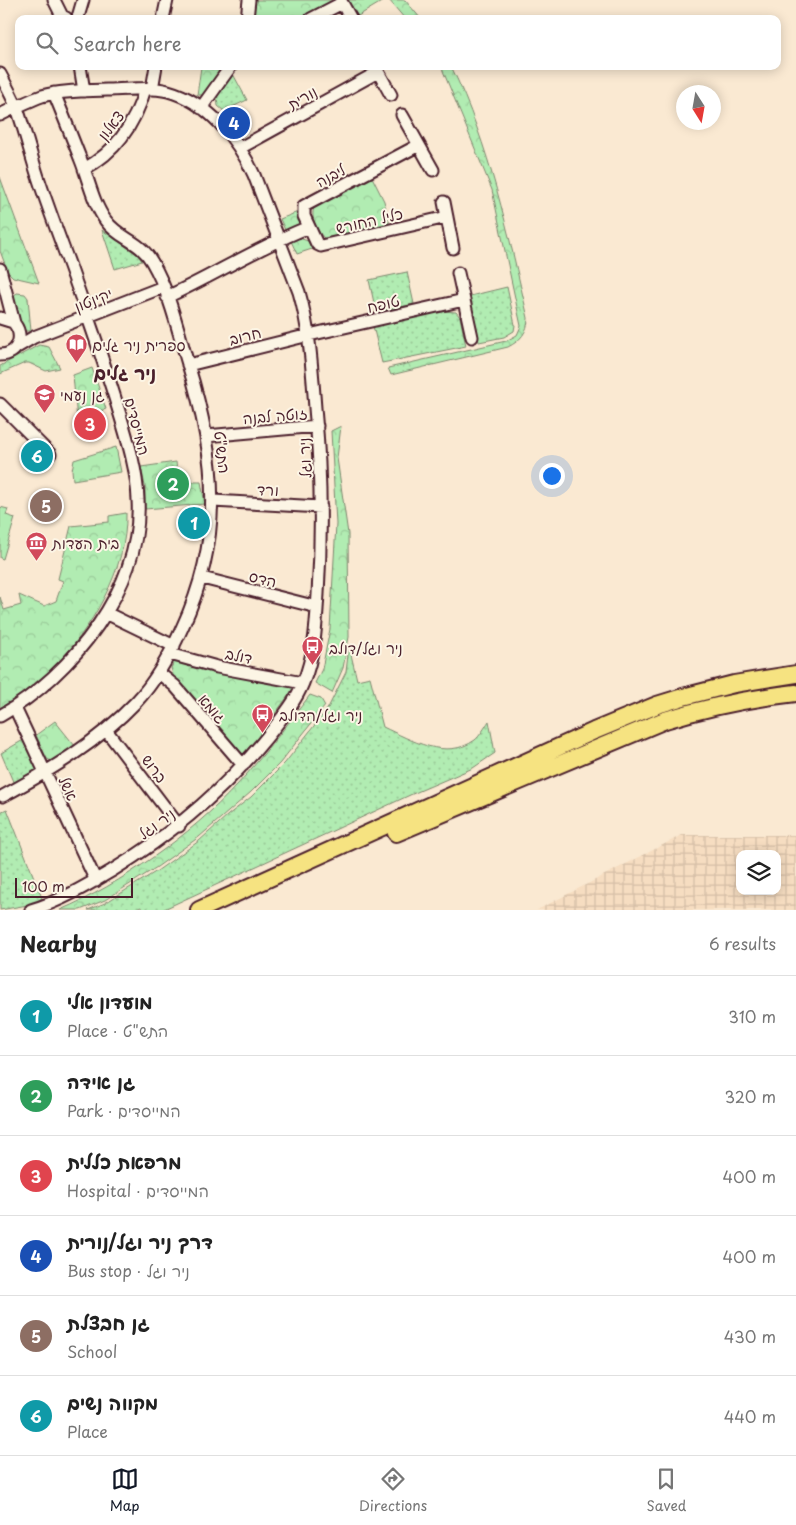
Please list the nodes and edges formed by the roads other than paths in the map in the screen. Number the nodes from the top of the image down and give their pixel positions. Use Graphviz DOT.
graph roads {
  1 [pos="54,0"];
  2 [pos="83,0"];
  3 [pos="166,0"];
  4 [pos="249,0"];
  5 [pos="62,15"];
  6 [pos="80,15"];
  7 [pos="164,15"];
  8 [pos="247,15"];
  9 [pos="319,15"];
  10 [pos="349,15"];
  11 [pos="81,70"];
  12 [pos="155,70"];
  13 [pos="228,70"];
  14 [pos="375,70"];
  15 [pos="378,70"];
  16 [pos="0,74"];
  17 [pos="148,89"];
  18 [pos="84,91"];
  19 [pos="54,93"];
  20 [pos="391,95"];
  21 [pos="16,107"];
  22 [pos="201,108"];
  23 [pos="0,115"];
  24 [pos="402,115"];
  25 [pos="419,145"];
  26 [pos="240,148"];
  27 [pos="84,168"];
  28 [pos="433,170"];
  29 [pos="444,202"];
  30 [pos="447,217"];
  31 [pos="309,227"];
  32 [pos="279,239"];
  33 [pos="454,248"];
  34 [pos="0,269"];
  35 [pos="458,273"];
  36 [pos="165,292"];
  37 [pos="7,298"];
  38 [pos="464,300"];
  39 [pos="88,317"];
  40 [pos="0,318"];
  41 [pos="17,327"];
  42 [pos="309,335"];
  43 [pos="34,337"];
  44 [pos="472,337"];
  45 [pos="17,347"];
  46 [pos="2,356"];
  47 [pos="188,365"];
  48 [pos="0,404"];
  49 [pos="317,426"];
  50 [pos="206,436"];
  51 [pos="50,454"];
  52 [pos="213,501"];
  53 [pos="322,507"];
  54 [pos="202,578"];
  55 [pos="317,607"];
  56 [pos="106,613"];
  57 [pos="172,650"];
  58 [pos="159,673"];
  59 [pos="796,674"];
  60 [pos="303,683"];
  61 [pos="796,693"];
  62 [pos="15,708"];
  63 [pos="0,716"];
  64 [pos="106,730"];
  65 [pos="243,765"];
  66 [pos="46,773"];
  67 [pos="3,796"];
  68 [pos="179,826"];
  69 [pos="96,881"];
  70 [pos="31,910"];
  71 [pos="199,910"];
  72 [pos="224,910"];
  1 -- 5 [label="street"];
  2 -- 6 [label="street"];
  3 -- 7 [label="street"];
  4 -- 8 [label="street"];
  9 -- 10 [label="street"];
  11 -- 18 [label="street"];
  12 -- 17 [label="street, צאלון"];
  13 -- 22 [label="street"];
  14 -- 26 [label="street, נורית"];
  15 -- 20 [label="street, נורית"];
  16 -- 21 [label="street, המייסדים"];
  17 -- 18 [label="street, ניר וגל"];
  17 -- 22 [label="street, ניר וגל"];
  17 -- 27 [label="street, צאלון"];
  18 -- 19 [label="street, ניר וגל"];
  19 -- 21 [label="street, ניר וגל"];
  19 -- 27 [label="street, התש\"ט"];
  21 -- 23 [label="street, ניר וגל"];
  21 -- 39 [label="street, המייסדים"];
  22 -- 26 [label="street, ניר וגל"];
  24 -- 25 [label="street"];
  25 -- 28 [label="street"];
  25 -- 31 [label="street, ליבנה"];
  26 -- 32 [label="street, ניר וגל"];
  27 -- 36 [label="street, התש\"ט"];
  29 -- 30 [label="street"];
  30 -- 31 [label="street, כליל החורש"];
  30 -- 33 [label="street"];
  31 -- 32 [label="street"];
  32 -- 36 [label="street, יקינטון"];
  32 -- 42 [label="street, ניר וגל"];
  34 -- 37 [label="street"];
  35 -- 38 [label="street"];
  36 -- 39 [label="street, יקינטון"];
  36 -- 47 [label="street, התש\"ט"];
  37 -- 40 [label="street"];
  37 -- 41 [label="street"];
  38 -- 42 [label="street, טופח"];
  38 -- 44 [label="street"];
  39 -- 43 [label="street, יקינטון"];
  39 -- 56 [label="street, המייסדים"];
  40 -- 41 [label="street"];
  41 -- 43 [label="street"];
  41 -- 45 [label="street"];
  42 -- 47 [label="street, חרוב"];
  42 -- 49 [label="street, ניר וגל"];
  43 -- 45 [label="street, יקינטון"];
  45 -- 46 [label="street, יקינטון"];
  47 -- 50 [label="street, התש\"ט"];
  48 -- 51 [label="street"];
  49 -- 50 [label="street, זוטה לבנה"];
  49 -- 53 [label="street, ניר וגל"];
  50 -- 52 [label="street, התש\"ט"];
  52 -- 53 [label="street, ורד"];
  52 -- 54 [label="street, התש\"ט"];
  53 -- 55 [label="street, ניר וגל"];
  54 -- 55 [label="street, הדס"];
  54 -- 57 [label="street, התש\"ט"];
  55 -- 60 [label="street, ניר וגל"];
  56 -- 57 [label="street, דולב"];
  56 -- 62 [label="street, המייסדים"];
  57 -- 58 [label="street, התש\"ט"];
  57 -- 60 [label="street, דולב"];
  58 -- 64 [label="street, התש\"ט"];
  58 -- 65 [label="street, גומא"];
  59 -- 71 [label="highway"];
  60 -- 65 [label="street, ניר וגל"];
  61 -- 72 [label="highway"];
  62 -- 63 [label="street, המייסדים"];
  62 -- 66 [label="street, אשל"];
  64 -- 66 [label="street, התש\"ט"];
  64 -- 68 [label="street, ברוש"];
  65 -- 68 [label="street, ניר וגל"];
  66 -- 67 [label="street, התש\"ט"];
  66 -- 69 [label="street, אשל"];
  68 -- 69 [label="street, ניר וגל"];
  69 -- 70 [label="street, ניר וגל"];
}
